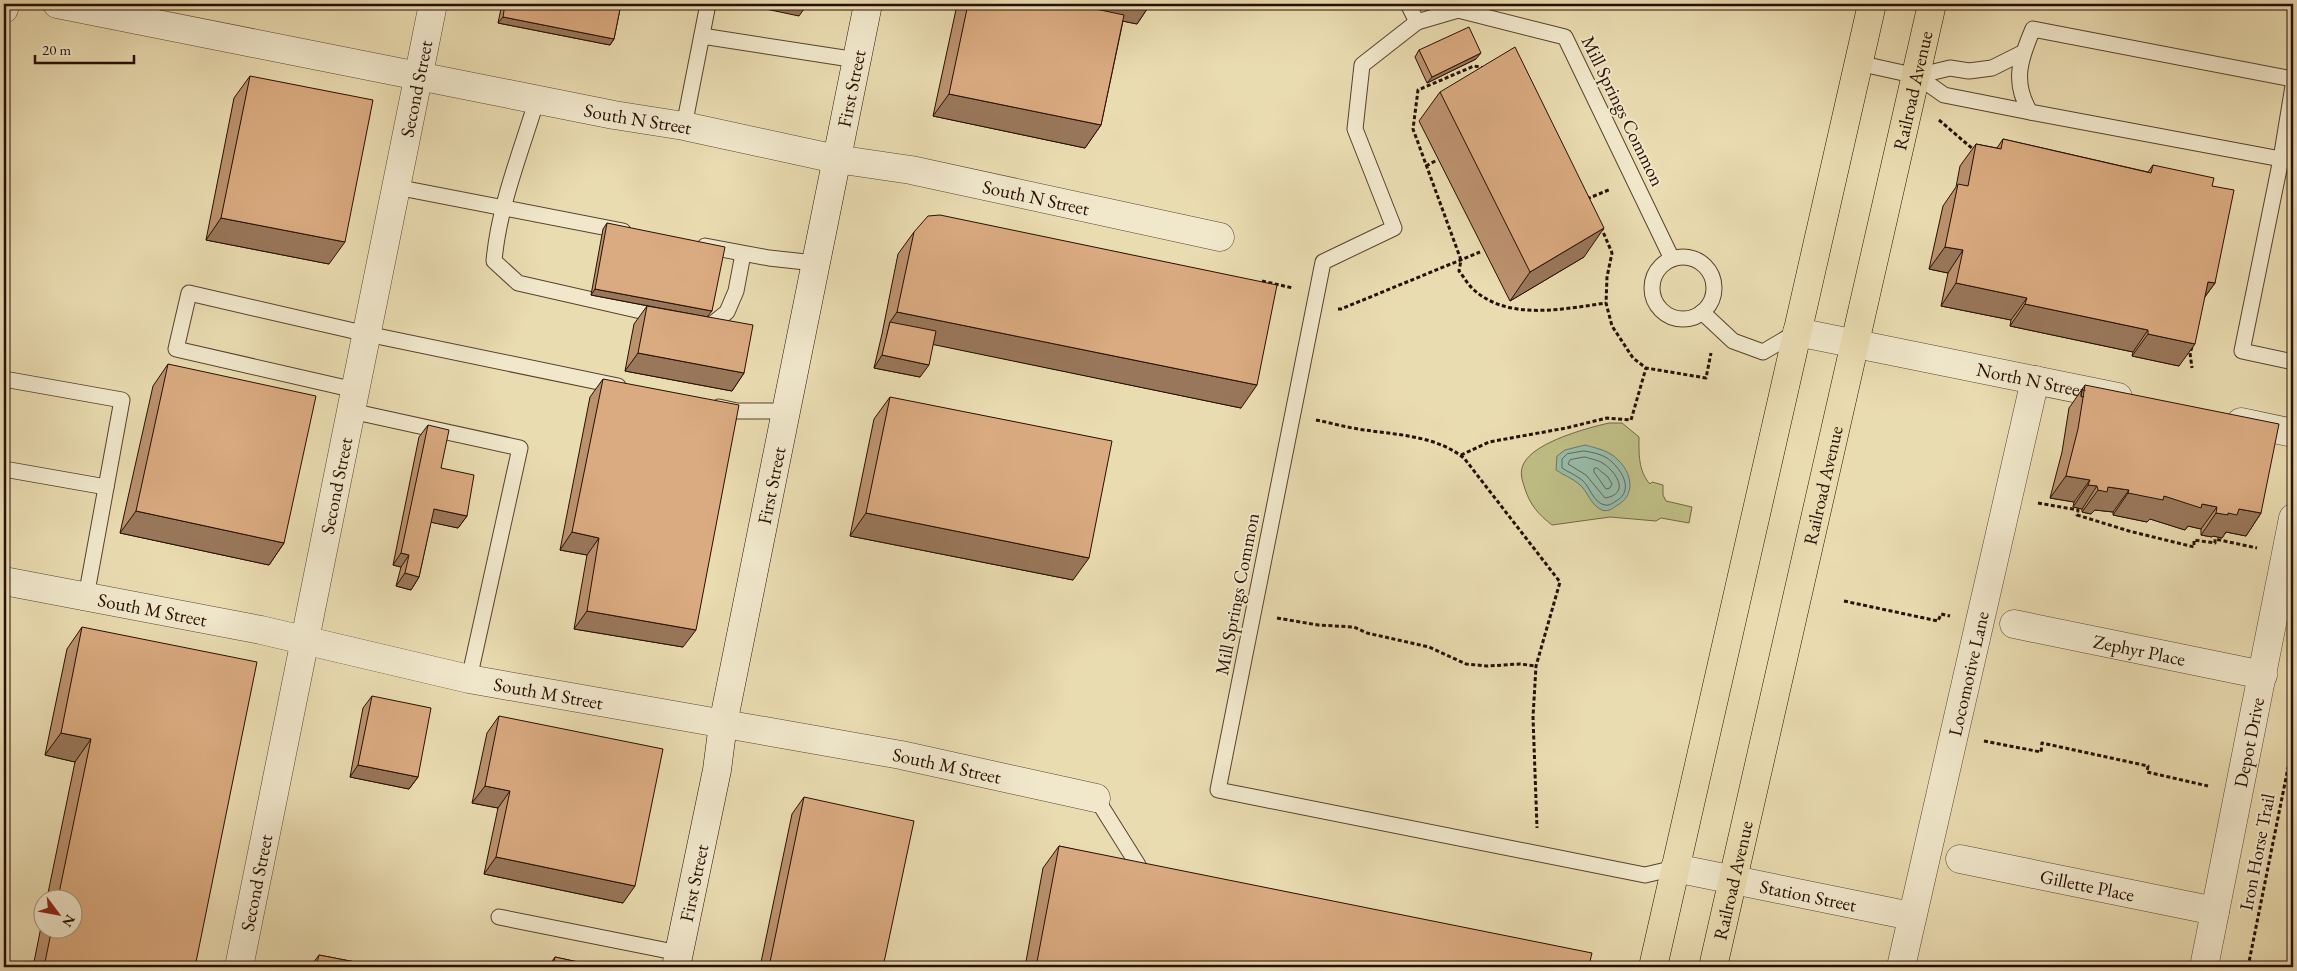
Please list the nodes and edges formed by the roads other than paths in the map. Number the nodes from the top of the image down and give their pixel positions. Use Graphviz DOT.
graph roads {
  1 [pos="5,4"];
  2 [pos="57,4"];
  3 [pos="433,4"];
  4 [pos="708,4"];
  5 [pos="868,4"];
  6 [pos="1408,4"];
  7 [pos="1872,4"];
  8 [pos="1932,4"];
  9 [pos="4,9"];
  10 [pos="1417,22"];
  11 [pos="702,36"];
  12 [pos="2022,53"];
  13 [pos="857,60"];
  14 [pos="1858,63"];
  15 [pos="419,76"];
  16 [pos="1916,76"];
  17 [pos="2293,79"];
  18 [pos="2293,86"];
  19 [pos="537,99"];
  20 [pos="2030,112"];
  21 [pos="684,126"];
  22 [pos="836,159"];
  23 [pos="2281,159"];
  24 [pos="396,187"];
  25 [pos="503,209"];
  26 [pos="638,234"];
  27 [pos="1220,237"];
  28 [pos="695,245"];
  29 [pos="743,254"];
  30 [pos="1672,259"];
  31 [pos="815,263"];
  32 [pos="1702,312"];
  33 [pos="673,318"];
  34 [pos="692,322"];
  35 [pos="1798,332"];
  36 [pos="367,334"];
  37 [pos="1855,343"];
  38 [pos="2293,362"];
  39 [pos="4,380"];
  40 [pos="2035,380"];
  41 [pos="632,389"];
  42 [pos="353,401"];
  43 [pos="2140,402"];
  44 [pos="708,405"];
  45 [pos="786,411"];
  46 [pos="2217,417"];
  47 [pos="2293,433"];
  48 [pos="4,469"];
  49 [pos="106,487"];
  50 [pos="2293,518"];
  51 [pos="4,581"];
  52 [pos="86,597"];
  53 [pos="2014,624"];
  54 [pos="305,641"];
  55 [pos="2263,676"];
  56 [pos="469,679"];
  57 [pos="722,724"];
  58 [pos="1096,798"];
  59 [pos="1960,859"];
  60 [pos="1675,868"];
  61 [pos="1733,878"];
  62 [pos="1139,898"];
  63 [pos="2215,911"];
  64 [pos="1911,916"];
  65 [pos="499,917"];
  66 [pos="678,960"];
  67 [pos="240,967"];
  68 [pos="1652,967"];
  69 [pos="1713,967"];
  70 [pos="1901,967"];
  71 [pos="2204,967"];
  1 -- 9 [label="street"];
  2 -- 15 [label="street, South N Street"];
  3 -- 15 [label="street, Second Street"];
  4 -- 11 [label="lane"];
  5 -- 13 [label="street, First Street"];
  6 -- 10 [label="lane"];
  7 -- 14 [label="main road"];
  8 -- 16 [label="main road, Railroad Avenue"];
  10 -- 30 [label="lane, Mill Springs Common"];
  10 -- 60 [label="lane, Mill Springs Common"];
  11 -- 13 [label="lane"];
  11 -- 21 [label="lane"];
  12 -- 16 [label="lane"];
  12 -- 17 [label="lane"];
  12 -- 20 [label="lane"];
  13 -- 22 [label="street, First Street"];
  14 -- 16 [label="lane"];
  14 -- 35 [label="main road"];
  15 -- 19 [label="street, South N Street"];
  15 -- 24 [label="street, Second Street"];
  16 -- 20 [label="lane"];
  16 -- 37 [label="main road, Railroad Avenue"];
  18 -- 23 [label="lane"];
  19 -- 21 [label="street, South N Street"];
  19 -- 25 [label="lane"];
  20 -- 23 [label="lane"];
  21 -- 22 [label="street, South N Street"];
  22 -- 27 [label="street, South N Street"];
  22 -- 31 [label="street, First Street"];
  23 -- 38 [label="lane"];
  24 -- 25 [label="lane"];
  24 -- 36 [label="street, Second Street"];
  25 -- 26 [label="lane"];
  25 -- 33 [label="lane"];
  28 -- 29 [label="lane"];
  29 -- 31 [label="lane"];
  29 -- 34 [label="lane"];
  30 -- 32 [label="lane"];
  30 -- 32 [label="lane"];
  31 -- 45 [label="street, First Street"];
  32 -- 35 [label="lane"];
  35 -- 37 [label="street, North N Street"];
  35 -- 60 [label="main road"];
  36 -- 41 [label="lane"];
  36 -- 42 [label="street, Second Street"];
  36 -- 42 [label="lane"];
  37 -- 40 [label="street, North N Street"];
  37 -- 61 [label="main road, Railroad Avenue"];
  39 -- 49 [label="lane"];
  40 -- 43 [label="street, North N Street"];
  40 -- 64 [label="street, Locomotive Lane"];
  42 -- 54 [label="street, Second Street"];
  42 -- 56 [label="lane"];
  44 -- 45 [label="lane"];
  45 -- 57 [label="street, First Street"];
  46 -- 47 [label="street"];
  48 -- 49 [label="lane"];
  49 -- 52 [label="lane"];
  50 -- 55 [label="street, Depot Drive"];
  51 -- 52 [label="street, South M Street"];
  52 -- 54 [label="street, South M Street"];
  53 -- 55 [label="street, Zephyr Place"];
  54 -- 56 [label="street, South M Street"];
  54 -- 67 [label="street, Second Street"];
  55 -- 63 [label="street, Depot Drive"];
  56 -- 57 [label="street, South M Street"];
  57 -- 58 [label="street, South M Street"];
  57 -- 66 [label="street, First Street"];
  58 -- 62 [label="lane"];
  59 -- 63 [label="street, Gillette Place"];
  60 -- 61 [label="street, Station Street"];
  60 -- 68 [label="main road"];
  61 -- 64 [label="street, Station Street"];
  61 -- 69 [label="main road, Railroad Avenue"];
  63 -- 71 [label="street, Depot Drive"];
  64 -- 70 [label="street, Locomotive Lane"];
  65 -- 66 [label="lane"];
}
